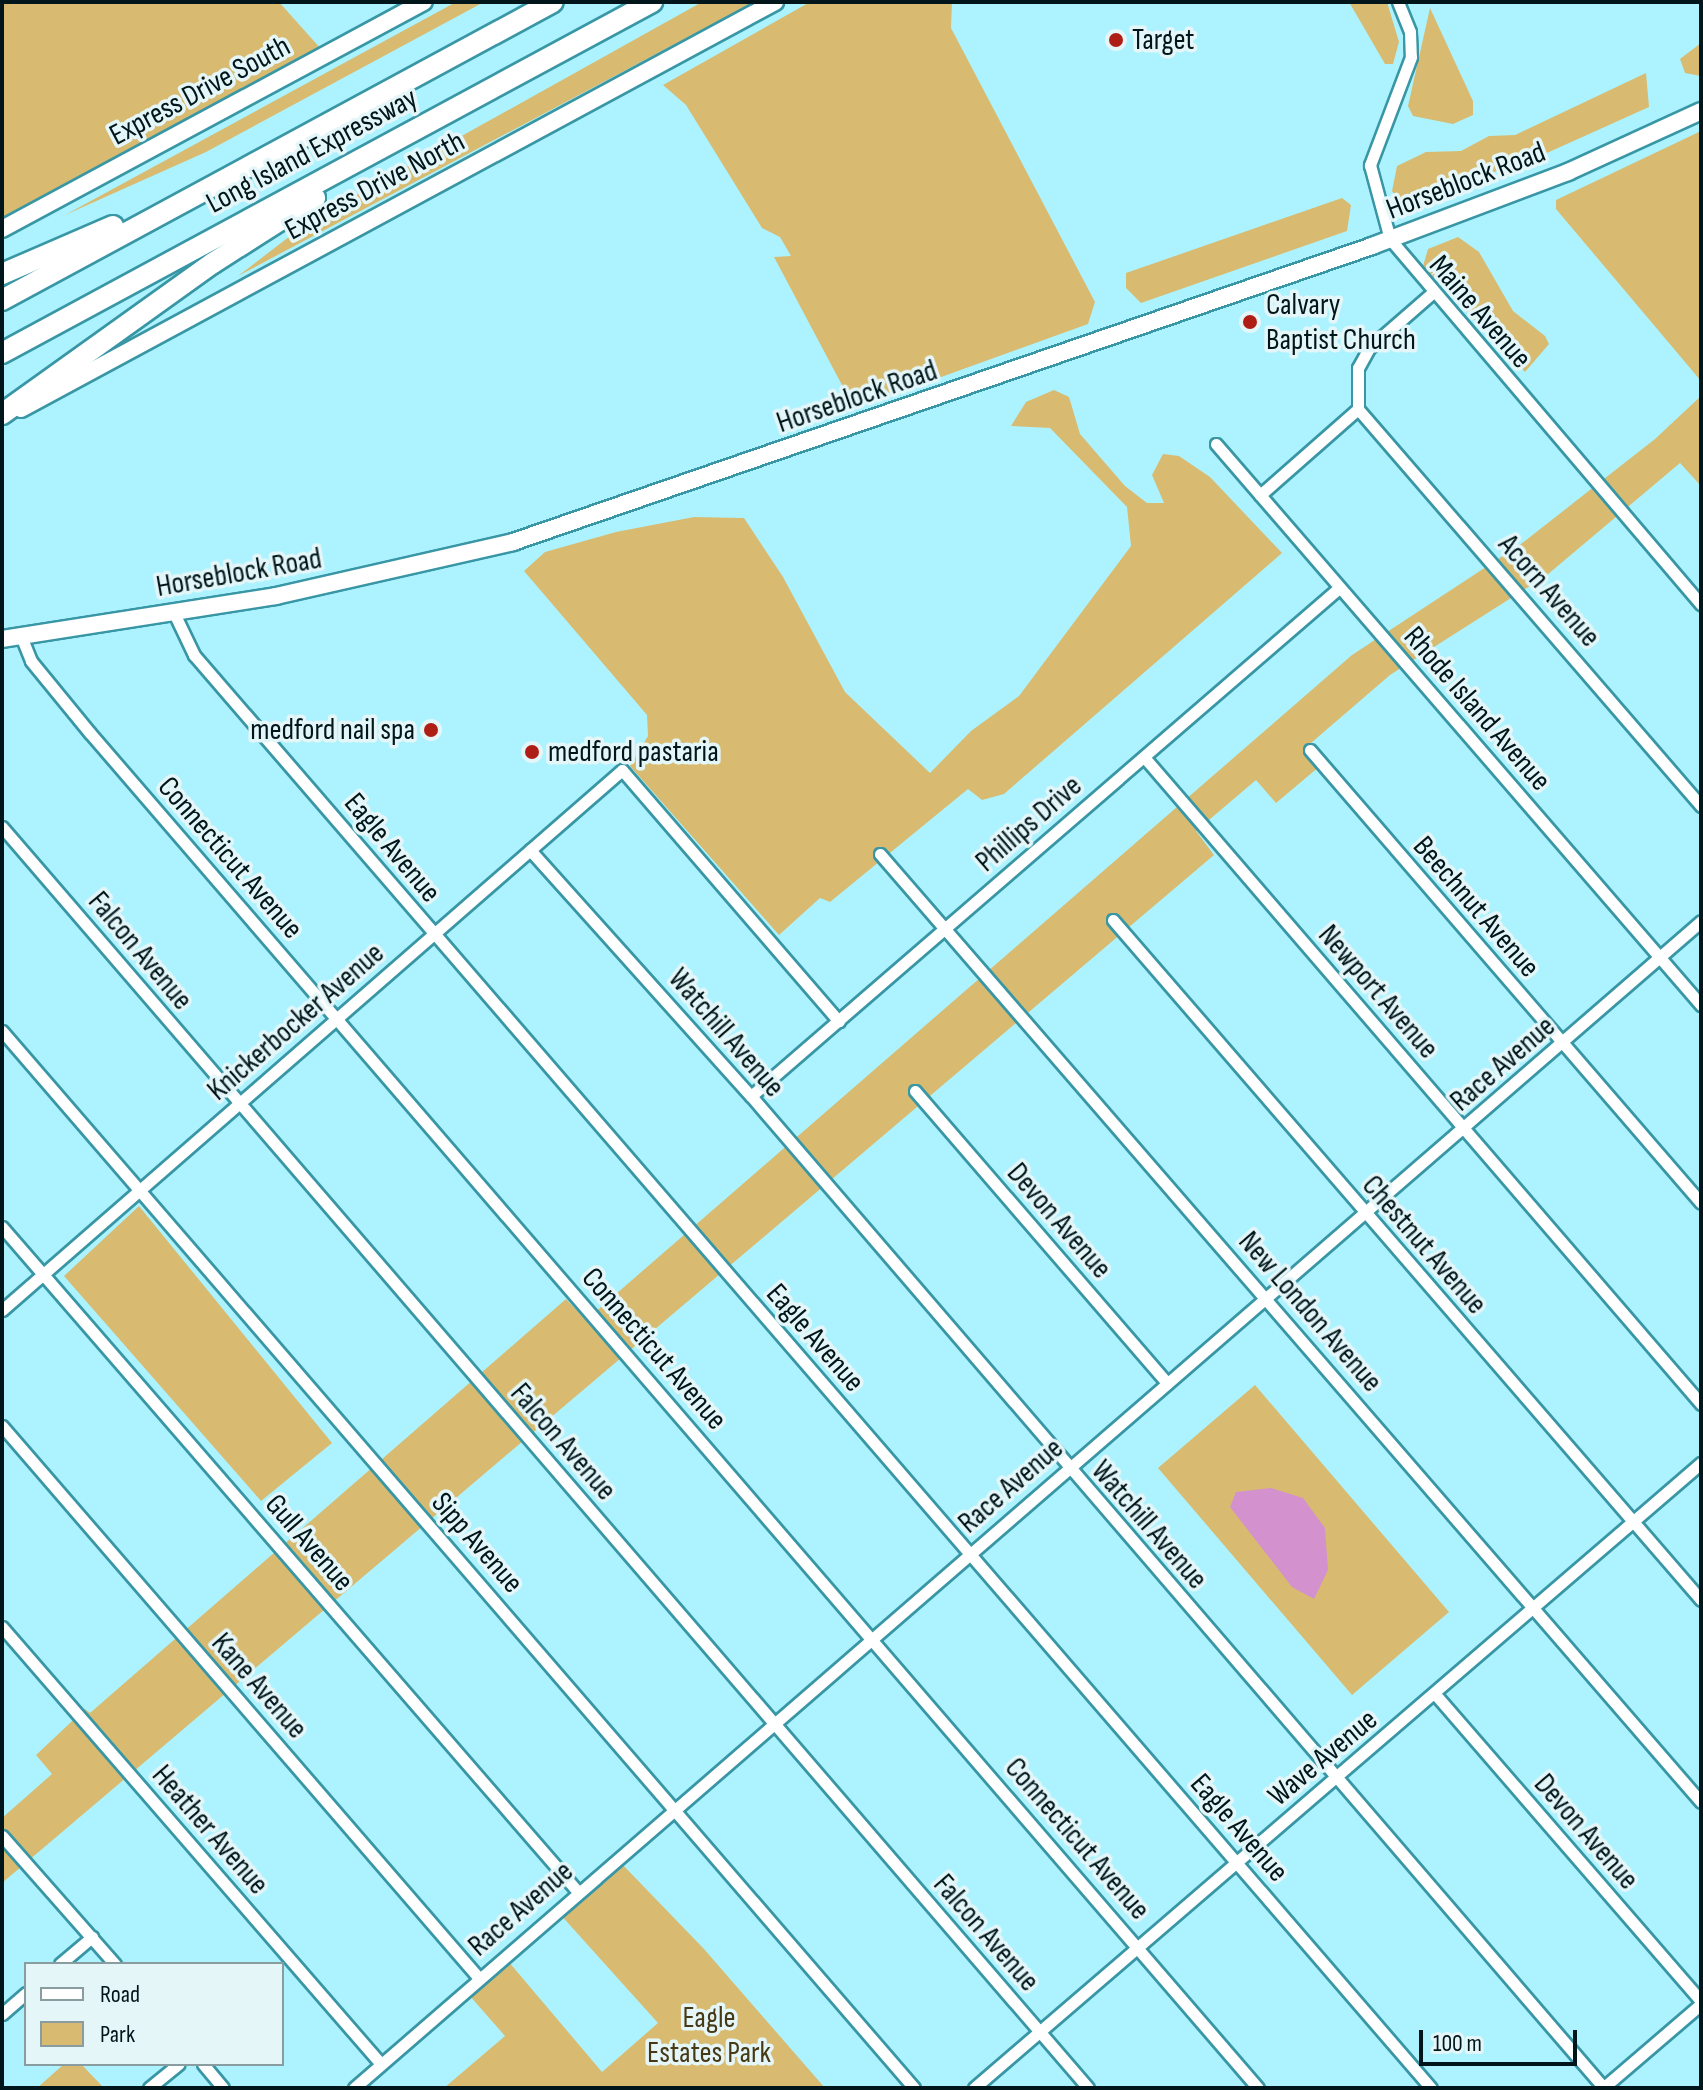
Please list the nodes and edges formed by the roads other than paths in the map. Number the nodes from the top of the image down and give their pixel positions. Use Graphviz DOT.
graph roads {
  1 [pos="424,2"];
  2 [pos="553,2"];
  3 [pos="652,2"];
  4 [pos="775,2"];
  5 [pos="1398,2"];
  6 [pos="477,96"];
  7 [pos="1701,111"];
  8 [pos="230,176"];
  9 [pos="2,229"];
  10 [pos="1390,239"];
  11 [pos="2,274"];
  12 [pos="1432,293"];
  13 [pos="2,300"];
  14 [pos="2,353"];
  15 [pos="1358,409"];
  16 [pos="2,417"];
  17 [pos="1216,444"];
  18 [pos="1260,495"];
  19 [pos="1339,588"];
  20 [pos="1701,604"];
  21 [pos="174,613"];
  22 [pos="21,636"];
  23 [pos="2,639"];
  24 [pos="1310,750"];
  25 [pos="1144,757"];
  26 [pos="1701,806"];
  27 [pos="2,827"];
  28 [pos="530,850"];
  29 [pos="880,854"];
  30 [pos="1113,920"];
  31 [pos="1701,921"];
  32 [pos="946,928"];
  33 [pos="433,934"];
  34 [pos="1660,957"];
  35 [pos="1701,1005"];
  36 [pos="337,1018"];
  37 [pos="839,1021"];
  38 [pos="2,1031"];
  39 [pos="1563,1044"];
  40 [pos="915,1091"];
  41 [pos="751,1096"];
  42 [pos="239,1104"];
  43 [pos="1465,1129"];
  44 [pos="139,1188"];
  45 [pos="1701,1203"];
  46 [pos="1364,1214"];
  47 [pos="2,1227"];
  48 [pos="43,1274"];
  49 [pos="1266,1298"];
  50 [pos="2,1310"];
  51 [pos="1167,1383"];
  52 [pos="1701,1404"];
  53 [pos="2,1426"];
  54 [pos="1701,1463"];
  55 [pos="1068,1468"];
  56 [pos="1632,1521"];
  57 [pos="970,1554"];
  58 [pos="1701,1600"];
  59 [pos="1533,1607"];
  60 [pos="2,1627"];
  61 [pos="873,1638"];
  62 [pos="1435,1694"];
  63 [pos="773,1723"];
  64 [pos="1337,1779"];
  65 [pos="1701,1802"];
  66 [pos="673,1808"];
  67 [pos="2,1836"];
  68 [pos="1237,1862"];
  69 [pos="578,1892"];
  70 [pos="92,1937"];
  71 [pos="1137,1947"];
  72 [pos="62,1962"];
  73 [pos="113,1962"];
  74 [pos="478,1977"];
  75 [pos="24,1995"];
  76 [pos="1701,2002"];
  77 [pos="2,2014"];
  78 [pos="1039,2031"];
  79 [pos="381,2064"];
  80 [pos="176,2066"];
  81 [pos="205,2066"];
  82 [pos="149,2088"];
  83 [pos="223,2088"];
  84 [pos="354,2088"];
  85 [pos="914,2088"];
  86 [pos="974,2088"];
  87 [pos="1088,2088"];
  88 [pos="1258,2088"];
  89 [pos="1431,2088"];
  90 [pos="1603,2088"];
  1 -- 9 [label="main road, Express Drive South"];
  2 -- 8 [label="highway, Long Island Expressway"];
  3 -- 6 [label="highway, Long Island Expressway"];
  4 -- 16 [label="main road, Express Drive North"];
  5 -- 10 [label="street, Maine Avenue"];
  6 -- 14 [label="highway, Long Island Expressway"];
  6 -- 16 [label="highway"];
  7 -- 10 [label="main road, Horseblock Road"];
  8 -- 11 [label="highway"];
  8 -- 13 [label="highway, Long Island Expressway"];
  10 -- 12 [label="street, Maine Avenue"];
  10 -- 21 [label="main road, Horseblock Road"];
  12 -- 15 [label="street"];
  12 -- 20 [label="street, Maine Avenue"];
  15 -- 18 [label="street"];
  15 -- 26 [label="street, Acorn Avenue"];
  17 -- 18 [label="street, Rhode Island Avenue"];
  18 -- 19 [label="street, Rhode Island Avenue"];
  19 -- 25 [label="street, Phillips Drive"];
  19 -- 34 [label="street, Rhode Island Avenue"];
  21 -- 22 [label="main road, Horseblock Road"];
  21 -- 33 [label="street, Eagle Avenue"];
  22 -- 23 [label="main road, Horseblock Road"];
  22 -- 36 [label="street, Connecticut Avenue"];
  24 -- 39 [label="street, Beechnut Avenue"];
  25 -- 32 [label="street, Phillips Drive"];
  25 -- 43 [label="street, Newport Avenue"];
  27 -- 42 [label="street, Falcon Avenue"];
  28 -- 33 [label="street, Knickerbocker Avenue"];
  28 -- 37 [label="street, Knickerbocker Avenue"];
  28 -- 41 [label="street, Watchill Avenue"];
  29 -- 32 [label="street, New London Avenue"];
  30 -- 46 [label="street, Chestnut Avenue"];
  31 -- 34 [label="street, Race Avenue"];
  32 -- 37 [label="street, Phillips Drive"];
  32 -- 49 [label="street, New London Avenue"];
  33 -- 36 [label="street, Knickerbocker Avenue"];
  33 -- 57 [label="street, Eagle Avenue"];
  34 -- 35 [label="street, Rhode Island Avenue"];
  34 -- 39 [label="street, Race Avenue"];
  36 -- 42 [label="street, Knickerbocker Avenue"];
  36 -- 61 [label="street, Connecticut Avenue"];
  37 -- 41 [label="street, Phillips Drive"];
  38 -- 44 [label="street, Sipp Avenue"];
  39 -- 43 [label="street, Race Avenue"];
  39 -- 45 [label="street, Beechnut Avenue"];
  40 -- 51 [label="street, Devon Avenue"];
  41 -- 55 [label="street, Watchill Avenue"];
  42 -- 44 [label="street, Knickerbocker Avenue"];
  42 -- 63 [label="street, Falcon Avenue"];
  43 -- 46 [label="street, Race Avenue"];
  43 -- 52 [label="street, Newport Avenue"];
  44 -- 48 [label="street, Knickerbocker Avenue"];
  44 -- 66 [label="street, Sipp Avenue"];
  46 -- 49 [label="street, Race Avenue"];
  46 -- 56 [label="street, Chestnut Avenue"];
  47 -- 48 [label="street, Gull Avenue"];
  48 -- 50 [label="street, Knickerbocker Avenue"];
  48 -- 69 [label="street, Gull Avenue"];
  49 -- 51 [label="street, Race Avenue"];
  49 -- 59 [label="street, New London Avenue"];
  51 -- 55 [label="street, Race Avenue"];
  53 -- 74 [label="street, Kane Avenue"];
  54 -- 56 [label="street, Wave Avenue"];
  55 -- 57 [label="street, Race Avenue"];
  55 -- 64 [label="street, Watchill Avenue"];
  56 -- 58 [label="street, Chestnut Avenue"];
  56 -- 59 [label="street, Wave Avenue"];
  57 -- 61 [label="street, Race Avenue"];
  57 -- 68 [label="street, Eagle Avenue"];
  59 -- 62 [label="street, Wave Avenue"];
  59 -- 65 [label="street, New London Avenue"];
  60 -- 79 [label="street, Heather Avenue"];
  61 -- 63 [label="street, Race Avenue"];
  61 -- 71 [label="street, Connecticut Avenue"];
  62 -- 64 [label="street, Wave Avenue"];
  62 -- 76 [label="street, Devon Avenue"];
  63 -- 66 [label="street, Race Avenue"];
  63 -- 78 [label="street, Falcon Avenue"];
  64 -- 68 [label="street, Wave Avenue"];
  64 -- 90 [label="street, Watchill Avenue"];
  66 -- 69 [label="street, Race Avenue"];
  66 -- 85 [label="street, Sipp Avenue"];
  67 -- 70 [label="street"];
  68 -- 71 [label="street, Wave Avenue"];
  68 -- 89 [label="street, Eagle Avenue"];
  69 -- 74 [label="street, Race Avenue"];
  70 -- 72 [label="street"];
  70 -- 73 [label="street"];
  71 -- 78 [label="street, Wave Avenue"];
  71 -- 88 [label="street, Connecticut Avenue"];
  74 -- 79 [label="street, Race Avenue"];
  75 -- 77 [label="street"];
  76 -- 90 [label="street"];
  78 -- 86 [label="street, Wave Avenue"];
  78 -- 87 [label="street, Falcon Avenue"];
  79 -- 84 [label="street, Race Avenue"];
  80 -- 82 [label="street"];
  81 -- 83 [label="street"];
}
